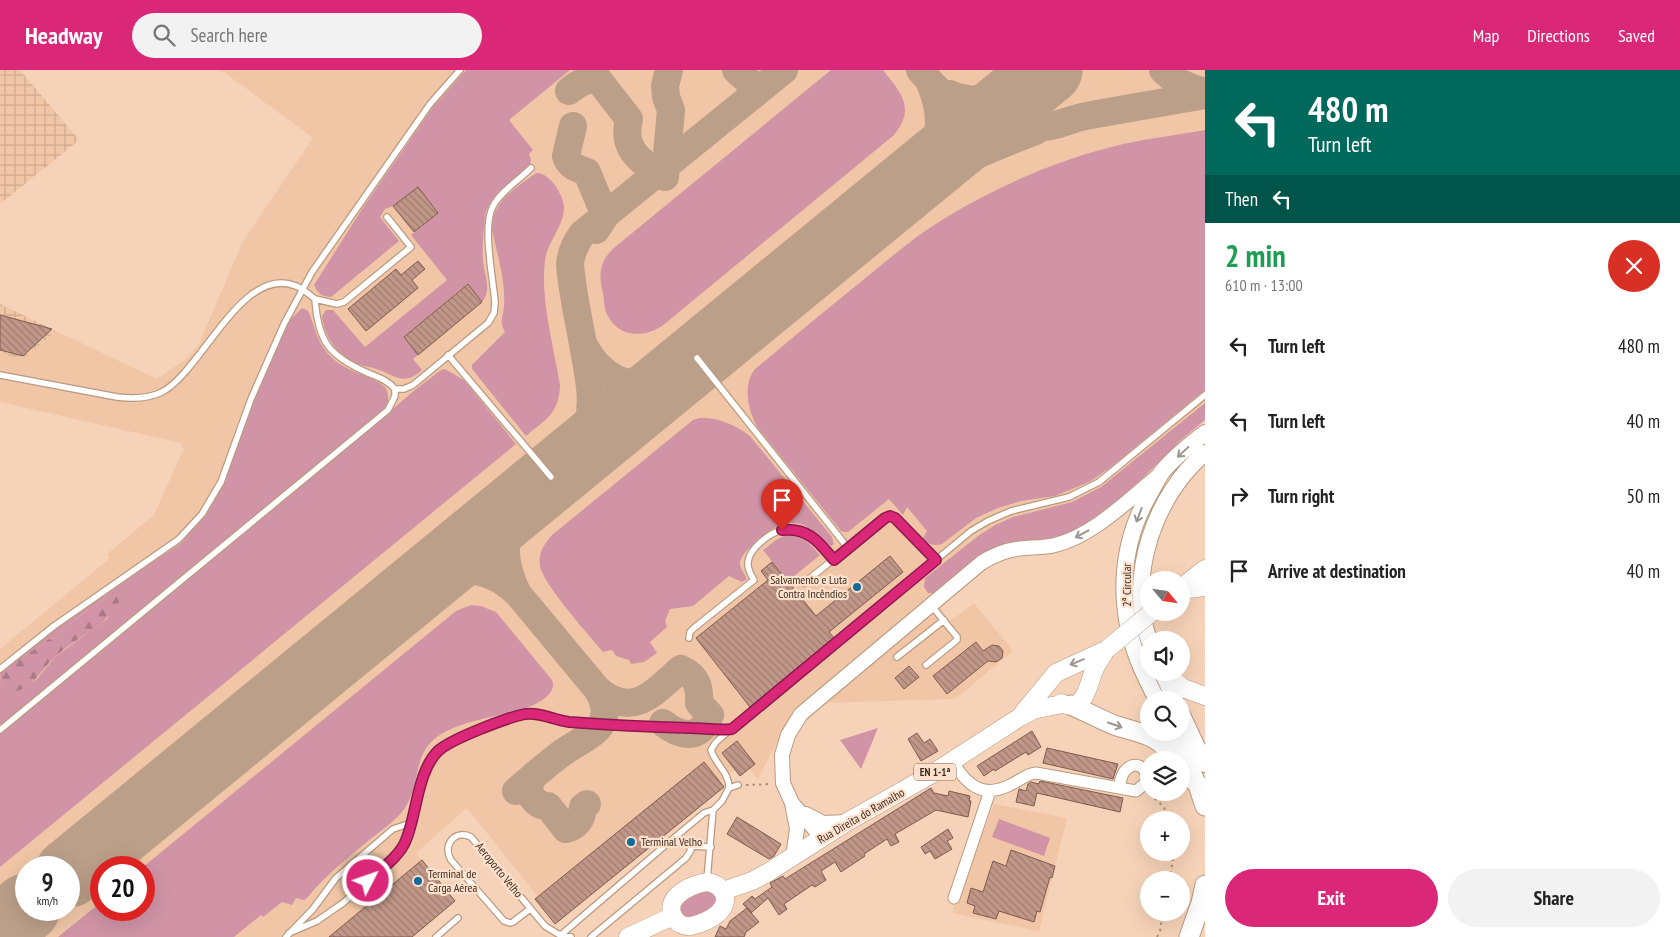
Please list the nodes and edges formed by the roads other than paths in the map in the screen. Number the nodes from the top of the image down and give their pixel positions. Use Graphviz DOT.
graph roads {
  1 [pos="460,70"];
  2 [pos="531,168"];
  3 [pos="387,217"];
  4 [pos="302,290"];
  5 [pos="315,299"];
  6 [pos="448,354"];
  7 [pos="697,358"];
  8 [pos="0,376"];
  9 [pos="395,389"];
  10 [pos="1205,395"];
  11 [pos="1205,433"];
  12 [pos="1205,453"];
  13 [pos="1162,472"];
  14 [pos="551,477"];
  15 [pos="848,548"];
  16 [pos="834,560"];
  17 [pos="936,560"];
  18 [pos="1205,569"];
  19 [pos="1190,582"];
  20 [pos="804,583"];
  21 [pos="1205,587"];
  22 [pos="1190,588"];
  23 [pos="931,605"];
  24 [pos="944,620"];
  25 [pos="1141,621"];
  26 [pos="1147,631"];
  27 [pos="689,638"];
  28 [pos="1106,650"];
  29 [pos="897,657"];
  30 [pos="926,665"];
  31 [pos="0,669"];
  32 [pos="1051,679"];
  33 [pos="1174,681"];
  34 [pos="1154,691"];
  35 [pos="1205,696"];
  36 [pos="1067,705"];
  37 [pos="1020,718"];
  38 [pos="732,729"];
  39 [pos="0,730"];
  40 [pos="1190,732"];
  41 [pos="1179,741"];
  42 [pos="1170,751"];
  43 [pos="952,761"];
  44 [pos="1205,764"];
  45 [pos="1190,776"];
  46 [pos="738,785"];
  47 [pos="1198,785"];
  48 [pos="729,788"];
  49 [pos="1119,788"];
  50 [pos="990,791"];
  51 [pos="792,803"];
  52 [pos="1205,806"];
  53 [pos="713,810"];
  54 [pos="847,822"];
  55 [pos="411,823"];
  56 [pos="822,838"];
  57 [pos="668,844"];
  58 [pos="690,846"];
  59 [pos="710,847"];
  60 [pos="793,857"];
  61 [pos="707,882"];
  62 [pos="1205,885"];
  63 [pos="723,891"];
  64 [pos="954,898"];
  65 [pos="530,909"];
  66 [pos="673,916"];
  67 [pos="458,918"];
  68 [pos="703,929"];
  69 [pos="1205,932"];
  70 [pos="562,934"];
  71 [pos="288,935"];
  72 [pos="436,937"];
  73 [pos="571,937"];
  74 [pos="591,937"];
  75 [pos="628,937"];
  76 [pos="1189,937"];
  77 [pos="1203,937"];
  1 -- 4 [label="lane"];
  2 -- 6 [label="lane"];
  3 -- 5 [label="lane"];
  4 -- 5 [label="lane"];
  4 -- 8 [label="lane"];
  4 -- 31 [label="lane"];
  5 -- 9 [label="lane"];
  6 -- 9 [label="lane"];
  6 -- 14 [label="lane"];
  7 -- 15 [label="lane"];
  9 -- 39 [label="lane"];
  10 -- 17 [label="lane"];
  11 -- 13 [label="main road, 2ª Circular, one-way"];
  12 -- 26 [label="main road, 2ª Circular"];
  13 -- 23 [label="street, one-way"];
  13 -- 34 [label="main road, 2ª Circular, one-way"];
  15 -- 16 [label="lane"];
  15 -- 17 [label="lane"];
  16 -- 20 [label="lane"];
  16 -- 27 [label="lane"];
  17 -- 38 [label="lane"];
  18 -- 19 [label="main road"];
  21 -- 22 [label="main road"];
  23 -- 24 [label="lane"];
  23 -- 51 [label="street"];
  24 -- 29 [label="lane"];
  24 -- 30 [label="lane"];
  25 -- 28 [label="main road, EN 1-1ª, bridge"];
  28 -- 32 [label="main road, EN 1-1ª, one-way"];
  28 -- 36 [label="main road, EN 1-1ª"];
  32 -- 36 [label="main road"];
  32 -- 37 [label="main road, Rua Direita do Ramalho / EN 1-1ª"];
  33 -- 35 [label="main road"];
  36 -- 37 [label="main road, Rua Direita do Ramalho / EN 1-1ª"];
  36 -- 42 [label="highway, one-way"];
  37 -- 43 [label="main road, Rua Direita do Ramalho / EN 1-1ª"];
  38 -- 48 [label="lane"];
  38 -- 55 [label="lane"];
  40 -- 44 [label="main road"];
  41 -- 47 [label="main road"];
  43 -- 50 [label="street"];
  43 -- 54 [label="main road, Rua Direita do Ramalho / EN 1-1ª"];
  45 -- 47 [label="highway"];
  46 -- 48 [label="lane"];
  47 -- 52 [label="highway"];
  48 -- 53 [label="lane"];
  49 -- 49 [label="street"];
  49 -- 50 [label="street"];
  50 -- 64 [label="street"];
  51 -- 54 [label="street"];
  51 -- 56 [label="street"];
  51 -- 60 [label="street"];
  53 -- 57 [label="lane"];
  53 -- 59 [label="lane"];
  54 -- 56 [label="main road, Rua Direita do Ramalho / EN 1-1ª"];
  55 -- 71 [label="lane"];
  55 -- 71 [label="lane"];
  56 -- 60 [label="main road, Rua Direita do Ramalho / EN 1-1ª"];
  57 -- 58 [label="lane"];
  57 -- 70 [label="lane"];
  58 -- 59 [label="lane"];
  58 -- 74 [label="lane"];
  59 -- 61 [label="lane"];
  60 -- 63 [label="main road, Rua Direita do Ramalho / EN 1-1ª"];
  61 -- 63 [label="main road"];
  61 -- 66 [label="main road"];
  62 -- 76 [label="highway"];
  63 -- 68 [label="main road"];
  65 -- 65 [label="lane, Aeroporto Velho"];
  65 -- 70 [label="lane, Aeroporto Velho"];
  66 -- 68 [label="main road"];
  66 -- 75 [label="main road"];
  67 -- 72 [label="lane"];
  69 -- 77 [label="highway"];
  70 -- 73 [label="lane, Aeroporto Velho"];
}
